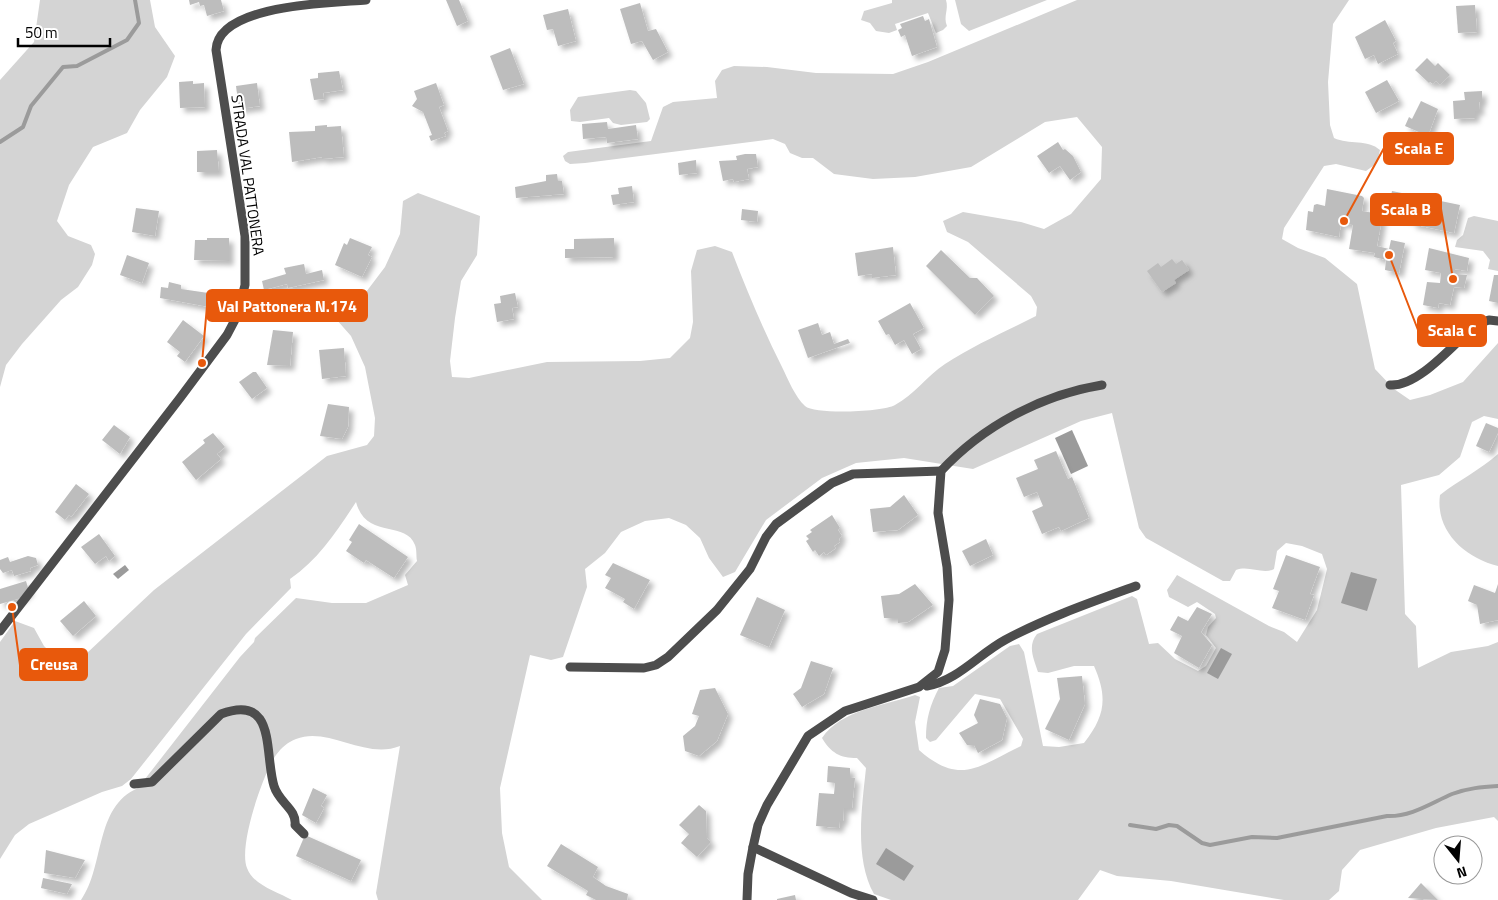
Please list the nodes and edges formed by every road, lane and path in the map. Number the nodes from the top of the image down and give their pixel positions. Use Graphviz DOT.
graph roads {
  1 [pos="366,0"];
  2 [pos="1498,321"];
  3 [pos="1102,385"];
  4 [pos="1390,385"];
  5 [pos="941,471"];
  6 [pos="1136,586"];
  7 [pos="0,631"];
  8 [pos="570,667"];
  9 [pos="919,687"];
  10 [pos="134,784"];
  11 [pos="304,834"];
  12 [pos="753,847"];
  13 [pos="747,900"];
  14 [pos="873,900"];
  1 -- 7 [label="street, STRADA VAL PATTONERA"];
  2 -- 4 [label="street"];
  3 -- 5 [label="street"];
  5 -- 8 [label="street"];
  5 -- 9 [label="street"];
  6 -- 9 [label="street"];
  9 -- 12 [label="street"];
  10 -- 11 [label="street"];
  12 -- 13 [label="street"];
  12 -- 14 [label="street"];
}
